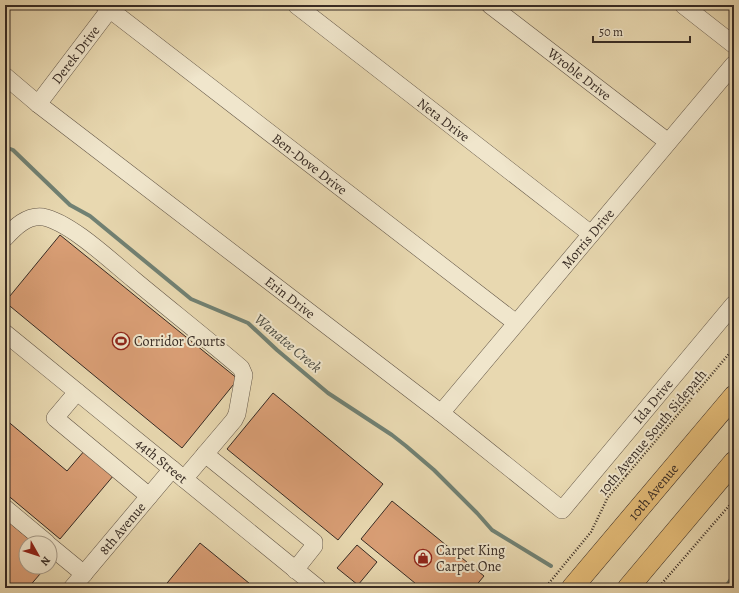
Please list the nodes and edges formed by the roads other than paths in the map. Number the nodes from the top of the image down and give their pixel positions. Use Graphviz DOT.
graph roads {
  1 [pos="296,5"];
  2 [pos="490,5"];
  3 [pos="683,5"];
  4 [pos="109,6"];
  5 [pos="734,45"];
  6 [pos="734,64"];
  7 [pos="5,76"];
  8 [pos="38,104"];
  9 [pos="668,142"];
  10 [pos="591,234"];
  11 [pos="5,238"];
  12 [pos="734,304"];
  13 [pos="516,323"];
  14 [pos="5,333"];
  15 [pos="77,392"];
  16 [pos="734,396"];
  17 [pos="441,413"];
  18 [pos="205,454"];
  19 [pos="734,462"];
  20 [pos="178,474"];
  21 [pos="149,496"];
  22 [pos="572,498"];
  23 [pos="5,508"];
  24 [pos="37,535"];
  25 [pos="58,553"];
  26 [pos="296,570"];
  27 [pos="84,574"];
  28 [pos="72,588"];
  29 [pos="318,588"];
  30 [pos="572,588"];
  31 [pos="628,588"];
  1 -- 10 [label="street, Neta Drive"];
  2 -- 9 [label="street, Wroble Drive"];
  3 -- 5 [label="street"];
  4 -- 8 [label="street, Derek Drive"];
  4 -- 13 [label="street, Ben-Dove Drive"];
  6 -- 9 [label="street, Morris Drive"];
  7 -- 8 [label="street, Erin Drive"];
  8 -- 17 [label="street, Erin Drive"];
  9 -- 10 [label="street, Morris Drive"];
  10 -- 13 [label="street, Morris Drive"];
  11 -- 18 [label="street, 8th Avenue"];
  12 -- 22 [label="street, Ida Drive"];
  13 -- 17 [label="street, Morris Drive"];
  14 -- 15 [label="street, 44th Street"];
  15 -- 20 [label="street, 44th Street"];
  15 -- 21 [label="street"];
  16 -- 30 [label="main road, 10th Avenue"];
  17 -- 22 [label="street, Erin Drive"];
  18 -- 20 [label="street, 8th Avenue"];
  18 -- 26 [label="street"];
  19 -- 31 [label="main road"];
  20 -- 21 [label="street, 8th Avenue"];
  20 -- 26 [label="street, 44th Street"];
  21 -- 27 [label="street, 8th Avenue"];
  23 -- 24 [label="street"];
  25 -- 27 [label="street"];
  26 -- 29 [label="street, 44th Street"];
  27 -- 28 [label="street, 8th Avenue"];
}
